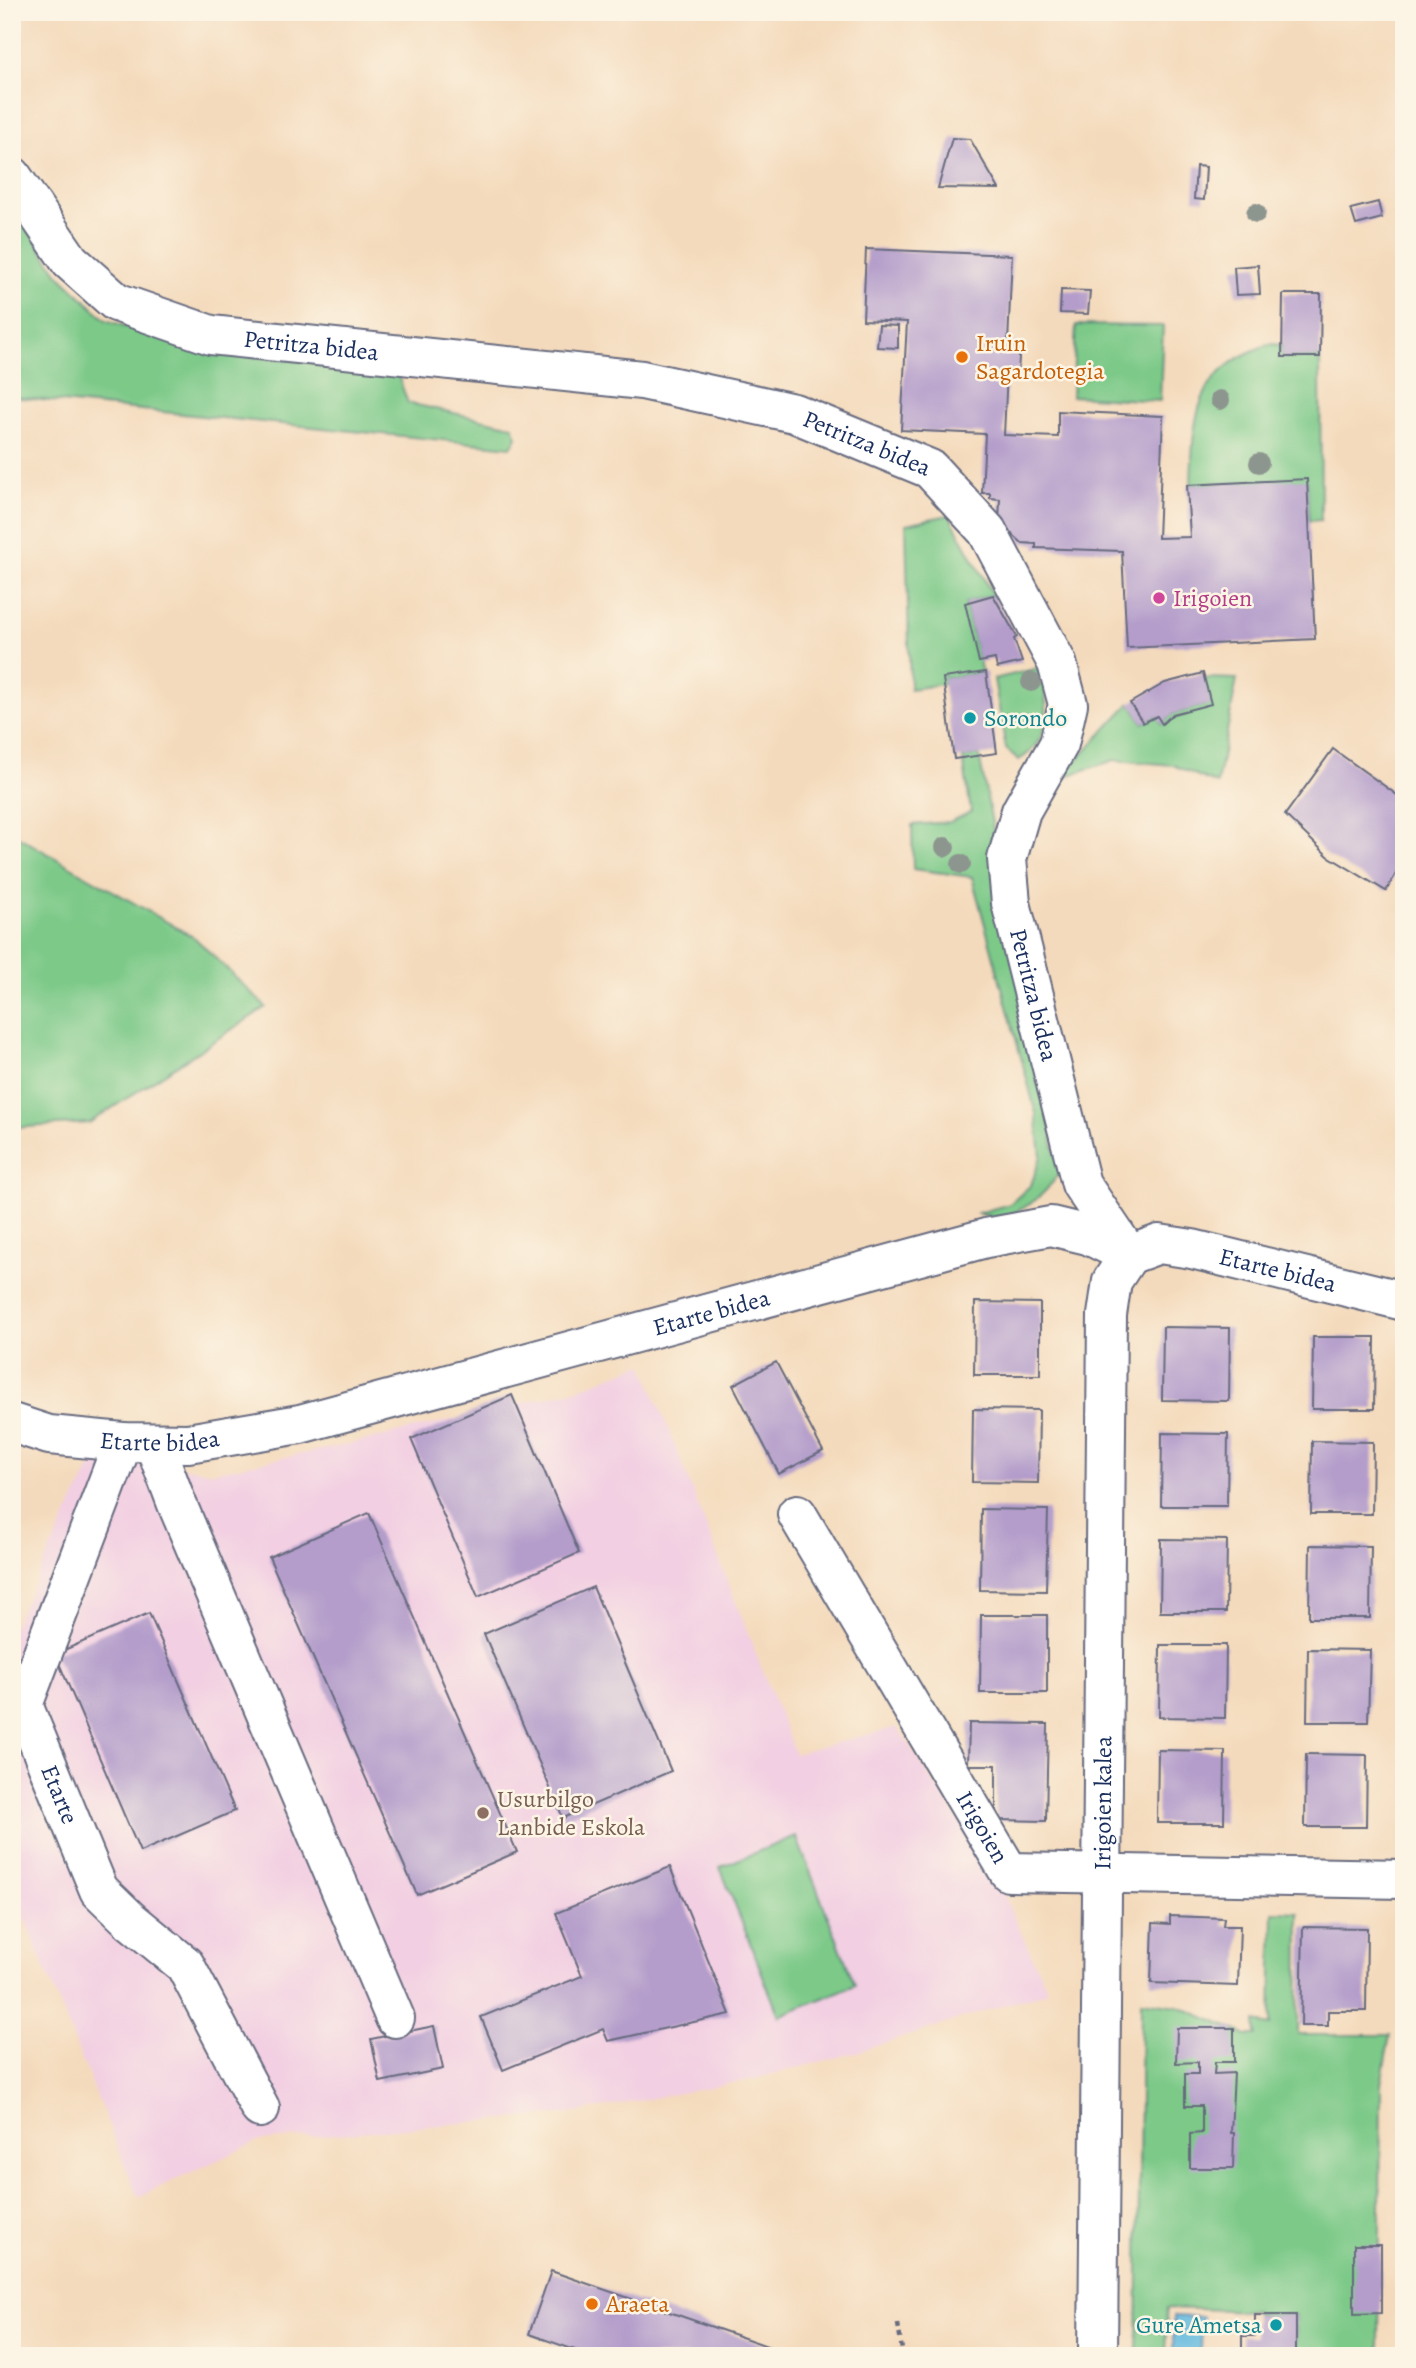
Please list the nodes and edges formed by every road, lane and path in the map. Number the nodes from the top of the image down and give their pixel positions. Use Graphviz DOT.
graph roads {
  1 [pos="12,176"];
  2 [pos="1129,1255"];
  3 [pos="1404,1301"];
  4 [pos="12,1423"];
  5 [pos="139,1442"];
  6 [pos="797,1514"];
  7 [pos="1101,1874"];
  8 [pos="1404,1879"];
  9 [pos="395,2018"];
  10 [pos="260,2108"];
  11 [pos="898,2324"];
  12 [pos="900,2356"];
  13 [pos="1098,2356"];
  1 -- 2 [label="street, Petritza bidea"];
  2 -- 3 [label="street, Etarte bidea"];
  2 -- 5 [label="street, Etarte bidea"];
  2 -- 7 [label="street, Irigoien kalea"];
  4 -- 5 [label="street, Etarte bidea"];
  5 -- 9 [label="street"];
  5 -- 10 [label="street, Etarte"];
  6 -- 7 [label="street, Irigoien"];
  7 -- 8 [label="street, Irigoien"];
  7 -- 13 [label="street, Irigoien kalea"];
  11 -- 12 [label="path"];
}
